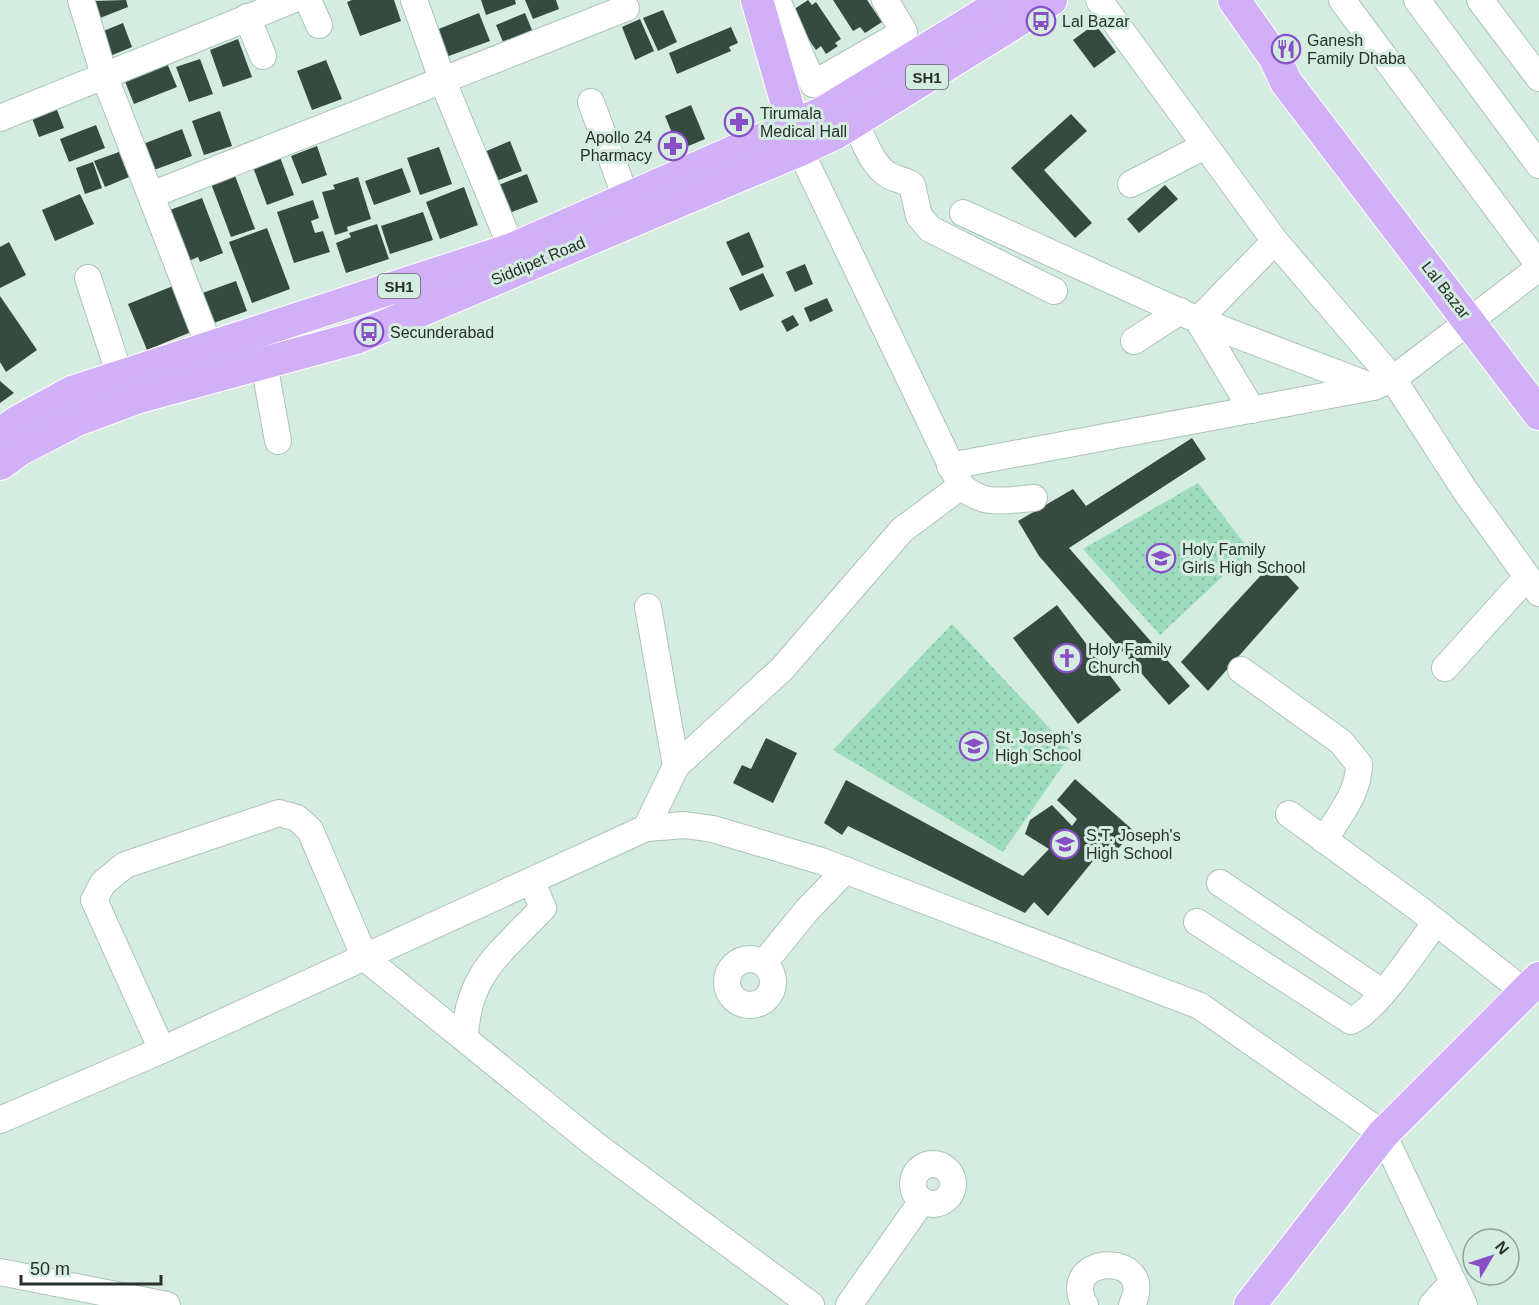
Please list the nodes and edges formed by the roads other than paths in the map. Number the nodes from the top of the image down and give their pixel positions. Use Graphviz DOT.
graph roads {
  1 [pos="81,0"];
  2 [pos="292,0"];
  3 [pos="308,0"];
  4 [pos="414,0"];
  5 [pos="757,0"];
  6 [pos="777,0"];
  7 [pos="885,0"];
  8 [pos="1007,0"];
  9 [pos="1051,0"];
  10 [pos="1099,0"];
  11 [pos="1215,0"];
  12 [pos="1234,0"];
  13 [pos="1342,0"];
  14 [pos="1417,0"];
  15 [pos="1480,0"];
  16 [pos="626,8"];
  17 [pos="971,9"];
  18 [pos="247,17"];
  19 [pos="320,25"];
  20 [pos="263,56"];
  21 [pos="104,75"];
  22 [pos="1539,78"];
  23 [pos="442,79"];
  24 [pos="1286,82"];
  25 [pos="591,102"];
  26 [pos="0,118"];
  27 [pos="855,121"];
  28 [pos="798,138"];
  29 [pos="1203,143"];
  30 [pos="1539,165"];
  31 [pos="1131,184"];
  32 [pos="151,195"];
  33 [pos="626,198"];
  34 [pos="963,213"];
  35 [pos="1275,241"];
  36 [pos="512,249"];
  37 [pos="1539,267"];
  38 [pos="88,278"];
  39 [pos="1054,291"];
  40 [pos="1189,316"];
  41 [pos="1470,322"];
  42 [pos="1134,341"];
  43 [pos="210,348"];
  44 [pos="264,363"];
  45 [pos="120,376"];
  46 [pos="1383,383"];
  47 [pos="1251,410"];
  48 [pos="1539,414"];
  49 [pos="0,434"];
  50 [pos="278,441"];
  51 [pos="0,464"];
  52 [pos="955,476"];
  53 [pos="1034,498"];
  54 [pos="1533,586"];
  55 [pos="648,607"];
  56 [pos="1445,668"];
  57 [pos="1241,670"];
  58 [pos="676,766"];
  59 [pos="1289,814"];
  60 [pos="646,828"];
  61 [pos="1324,840"];
  62 [pos="846,870"];
  63 [pos="531,882"];
  64 [pos="1220,883"];
  65 [pos="1197,922"];
  66 [pos="1436,922"];
  67 [pos="365,958"];
  68 [pos="764,963"];
  69 [pos="1532,985"];
  70 [pos="1382,992"];
  71 [pos="465,1038"];
  72 [pos="162,1050"];
  73 [pos="0,1120"];
  74 [pos="1383,1134"];
  75 [pos="922,1201"];
  76 [pos="0,1272"];
  77 [pos="1453,1282"];
  78 [pos="167,1305"];
  79 [pos="811,1305"];
  80 [pos="849,1305"];
  81 [pos="1085,1305"];
  82 [pos="1132,1305"];
  83 [pos="1250,1305"];
  84 [pos="1432,1305"];
  85 [pos="1464,1305"];
  1 -- 21 [label="street"];
  2 -- 18 [label="street"];
  3 -- 19 [label="street"];
  4 -- 23 [label="street"];
  5 -- 28 [label="main road"];
  6 -- 7 [label="street"];
  8 -- 17 [label="main road, Siddipet Road / SH1"];
  9 -- 27 [label="main road, Siddipet Road / SH1"];
  10 -- 29 [label="street"];
  11 -- 24 [label="main road, Lal Bazar"];
  12 -- 24 [label="main road, Lal Bazar"];
  13 -- 37 [label="street"];
  14 -- 30 [label="street"];
  15 -- 22 [label="street"];
  16 -- 23 [label="street"];
  17 -- 28 [label="main road, Siddipet Road / SH1"];
  18 -- 20 [label="street"];
  18 -- 21 [label="street"];
  21 -- 26 [label="street"];
  21 -- 32 [label="street"];
  23 -- 32 [label="street"];
  23 -- 36 [label="street"];
  24 -- 41 [label="main road, Lal Bazar"];
  25 -- 33 [label="street"];
  27 -- 28 [label="main road, Siddipet Road / SH1"];
  27 -- 39 [label="street"];
  28 -- 33 [label="main road, Siddipet Road / SH1"];
  28 -- 44 [label="main road, Siddipet Road / SH1"];
  28 -- 52 [label="street"];
  29 -- 31 [label="street"];
  29 -- 35 [label="street"];
  32 -- 43 [label="street"];
  33 -- 36 [label="main road, Siddipet Road / SH1"];
  34 -- 40 [label="street"];
  35 -- 40 [label="street"];
  35 -- 46 [label="street"];
  36 -- 43 [label="main road, Siddipet Road / SH1"];
  37 -- 41 [label="street"];
  38 -- 45 [label="street"];
  40 -- 42 [label="street"];
  40 -- 46 [label="street"];
  40 -- 47 [label="street"];
  41 -- 46 [label="street"];
  41 -- 48 [label="main road, Lal Bazar"];
  43 -- 45 [label="main road, Siddipet Road / SH1"];
  44 -- 50 [label="street"];
  44 -- 51 [label="main road, Siddipet Road / SH1"];
  45 -- 49 [label="main road, Siddipet Road / SH1"];
  46 -- 47 [label="street"];
  46 -- 54 [label="street"];
  47 -- 52 [label="street"];
  52 -- 53 [label="street"];
  52 -- 58 [label="street"];
  54 -- 56 [label="street"];
  55 -- 58 [label="street"];
  57 -- 61 [label="street"];
  58 -- 60 [label="street"];
  59 -- 61 [label="street"];
  60 -- 62 [label="street"];
  60 -- 63 [label="street"];
  61 -- 66 [label="street"];
  62 -- 68 [label="street"];
  62 -- 74 [label="street"];
  63 -- 67 [label="street"];
  63 -- 71 [label="street"];
  64 -- 70 [label="street"];
  65 -- 70 [label="street"];
  66 -- 69 [label="street"];
  66 -- 70 [label="street"];
  67 -- 71 [label="street"];
  67 -- 72 [label="street"];
  67 -- 72 [label="street"];
  69 -- 74 [label="main road"];
  71 -- 79 [label="street"];
  72 -- 73 [label="street"];
  74 -- 77 [label="street"];
  74 -- 83 [label="main road"];
  75 -- 80 [label="street"];
  76 -- 78 [label="street"];
  77 -- 84 [label="street"];
  77 -- 85 [label="street"];
  81 -- 82 [label="street"];
}
